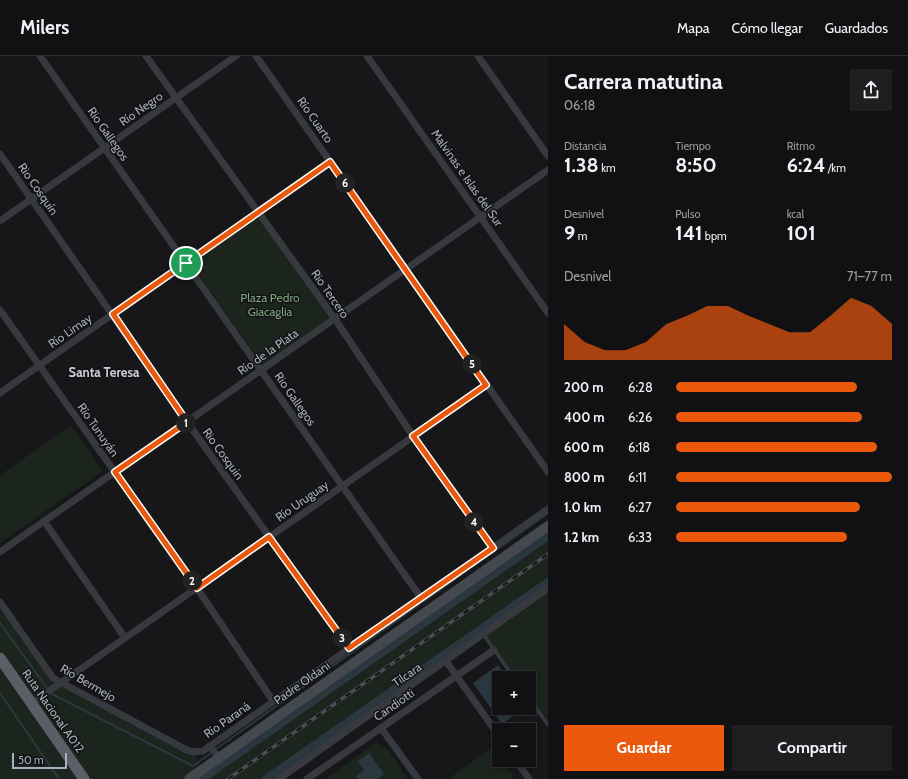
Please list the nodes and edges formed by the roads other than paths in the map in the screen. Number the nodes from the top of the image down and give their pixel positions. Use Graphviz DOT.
graph roads {
  1 [pos="40,56"];
  2 [pos="146,56"];
  3 [pos="236,56"];
  4 [pos="256,56"];
  5 [pos="367,56"];
  6 [pos="478,56"];
  7 [pos="176,98"];
  8 [pos="104,148"];
  9 [pos="0,154"];
  10 [pos="548,156"];
  11 [pos="330,162"];
  12 [pos="548,170"];
  13 [pos="32,199"];
  14 [pos="258,212"];
  15 [pos="481,217"];
  16 [pos="0,221"];
  17 [pos="186,263"];
  18 [pos="406,270"];
  19 [pos="0,310"];
  20 [pos="548,313"];
  21 [pos="113,314"];
  22 [pos="335,319"];
  23 [pos="40,366"];
  24 [pos="262,370"];
  25 [pos="486,385"];
  26 [pos="0,393"];
  27 [pos="187,422"];
  28 [pos="413,436"];
  29 [pos="115,472"];
  30 [pos="548,472"];
  31 [pos="342,486"];
  32 [pos="548,509"];
  33 [pos="44,521"];
  34 [pos="548,526"];
  35 [pos="269,537"];
  36 [pos="493,548"];
  37 [pos="0,552"];
  38 [pos="197,588"];
  39 [pos="548,588"];
  40 [pos="421,598"];
  41 [pos="0,602"];
  42 [pos="483,634"];
  43 [pos="125,638"];
  44 [pos="349,648"];
  45 [pos="494,650"];
  46 [pos="0,658"];
  47 [pos="446,661"];
  48 [pos="509,671"];
  49 [pos="456,676"];
  50 [pos="61,682"];
  51 [pos="273,701"];
  52 [pos="32,703"];
  53 [pos="536,708"];
  54 [pos="548,725"];
  55 [pos="492,726"];
  56 [pos="381,728"];
  57 [pos="209,746"];
  58 [pos="193,752"];
  59 [pos="220,758"];
  60 [pos="521,767"];
  61 [pos="84,779"];
  62 [pos="189,779"];
  63 [pos="280,779"];
  64 [pos="307,779"];
  65 [pos="418,779"];
  66 [pos="529,779"];
  1 -- 8 [label="street, Rio Gallegos"];
  2 -- 7 [label="street, Rio Tercero"];
  3 -- 7 [label="street, Río Negro"];
  4 -- 11 [label="street, Río Cuarto"];
  5 -- 15 [label="street, Malvinas e Islas del Sur"];
  6 -- 10 [label="street"];
  7 -- 8 [label="street, Río Negro"];
  7 -- 14 [label="street, Rio Tercero"];
  8 -- 13 [label="street, Río Negro"];
  8 -- 17 [label="street, Rio Gallegos"];
  9 -- 13 [label="street, Rio Cosquín"];
  11 -- 14 [label="street, Río Limay"];
  11 -- 18 [label="street, Río Cuarto"];
  12 -- 15 [label="street, Río de la Plata"];
  13 -- 16 [label="street, Río Negro"];
  13 -- 21 [label="street, Rio Cosquín"];
  14 -- 17 [label="street, Río Limay"];
  14 -- 22 [label="street, Rio Tercero"];
  15 -- 18 [label="street, Río de la Plata"];
  15 -- 20 [label="street, Malvinas e Islas del Sur"];
  17 -- 21 [label="street, Río Limay"];
  17 -- 24 [label="street, Rio Gallegos"];
  18 -- 22 [label="street, Río de la Plata"];
  18 -- 25 [label="street, Río Cuarto"];
  19 -- 23 [label="street, Río Tunuyán"];
  21 -- 23 [label="street, Río Limay"];
  21 -- 27 [label="street, Rio Cosquín"];
  22 -- 24 [label="street, Río de la Plata"];
  22 -- 28 [label="street, Rio Tercero"];
  23 -- 26 [label="street, Río Limay"];
  23 -- 29 [label="street, Río Tunuyán"];
  24 -- 27 [label="street, Río de la Plata"];
  24 -- 31 [label="street, Rio Gallegos"];
  25 -- 28 [label="street, Río Uruguay"];
  25 -- 30 [label="street, Río Cuarto"];
  27 -- 29 [label="street, Río de la Plata"];
  27 -- 35 [label="street, Rio Cosquín"];
  28 -- 31 [label="street, Río Uruguay"];
  28 -- 36 [label="street, Rio Tercero"];
  29 -- 33 [label="street, Río de la Plata"];
  29 -- 38 [label="street, Río Tunuyán"];
  31 -- 35 [label="street, Río Uruguay"];
  31 -- 40 [label="street, Rio Gallegos"];
  32 -- 36 [label="street, Río Paraná"];
  33 -- 37 [label="street, Río de la Plata"];
  33 -- 43 [label="street"];
  34 -- 59 [label="main road, Padre Oldani"];
  35 -- 38 [label="street, Río Uruguay"];
  35 -- 44 [label="street, Rio Cosquín"];
  36 -- 40 [label="street, Río Paraná"];
  38 -- 43 [label="street, Río Uruguay"];
  38 -- 51 [label="street, Río Tunuyán"];
  39 -- 42 [label="street, Tilcara"];
  40 -- 44 [label="street, Río Paraná"];
  41 -- 50 [label="street, Río Bermejo"];
  42 -- 45 [label="lane"];
  42 -- 47 [label="street, Tilcara"];
  43 -- 50 [label="street, Río Uruguay"];
  44 -- 51 [label="street, Río Paraná"];
  45 -- 48 [label="lane"];
  45 -- 49 [label="street, Candiotti"];
  46 -- 52 [label="highway, Ruta Nacional A012"];
  47 -- 49 [label="street"];
  47 -- 63 [label="street, Tilcara"];
  49 -- 55 [label="street"];
  49 -- 56 [label="street, Candiotti"];
  50 -- 52 [label="street, Río Uruguay"];
  50 -- 58 [label="street, Río Bermejo"];
  51 -- 57 [label="street, Río Paraná"];
  52 -- 61 [label="highway, Ruta Nacional A012"];
  53 -- 54 [label="lane"];
  56 -- 64 [label="street, Candiotti"];
  56 -- 65 [label="street"];
  57 -- 58 [label="street, Río Paraná"];
  57 -- 59 [label="street"];
  59 -- 62 [label="main road, Padre Oldani"];
  60 -- 66 [label="street"];
}
